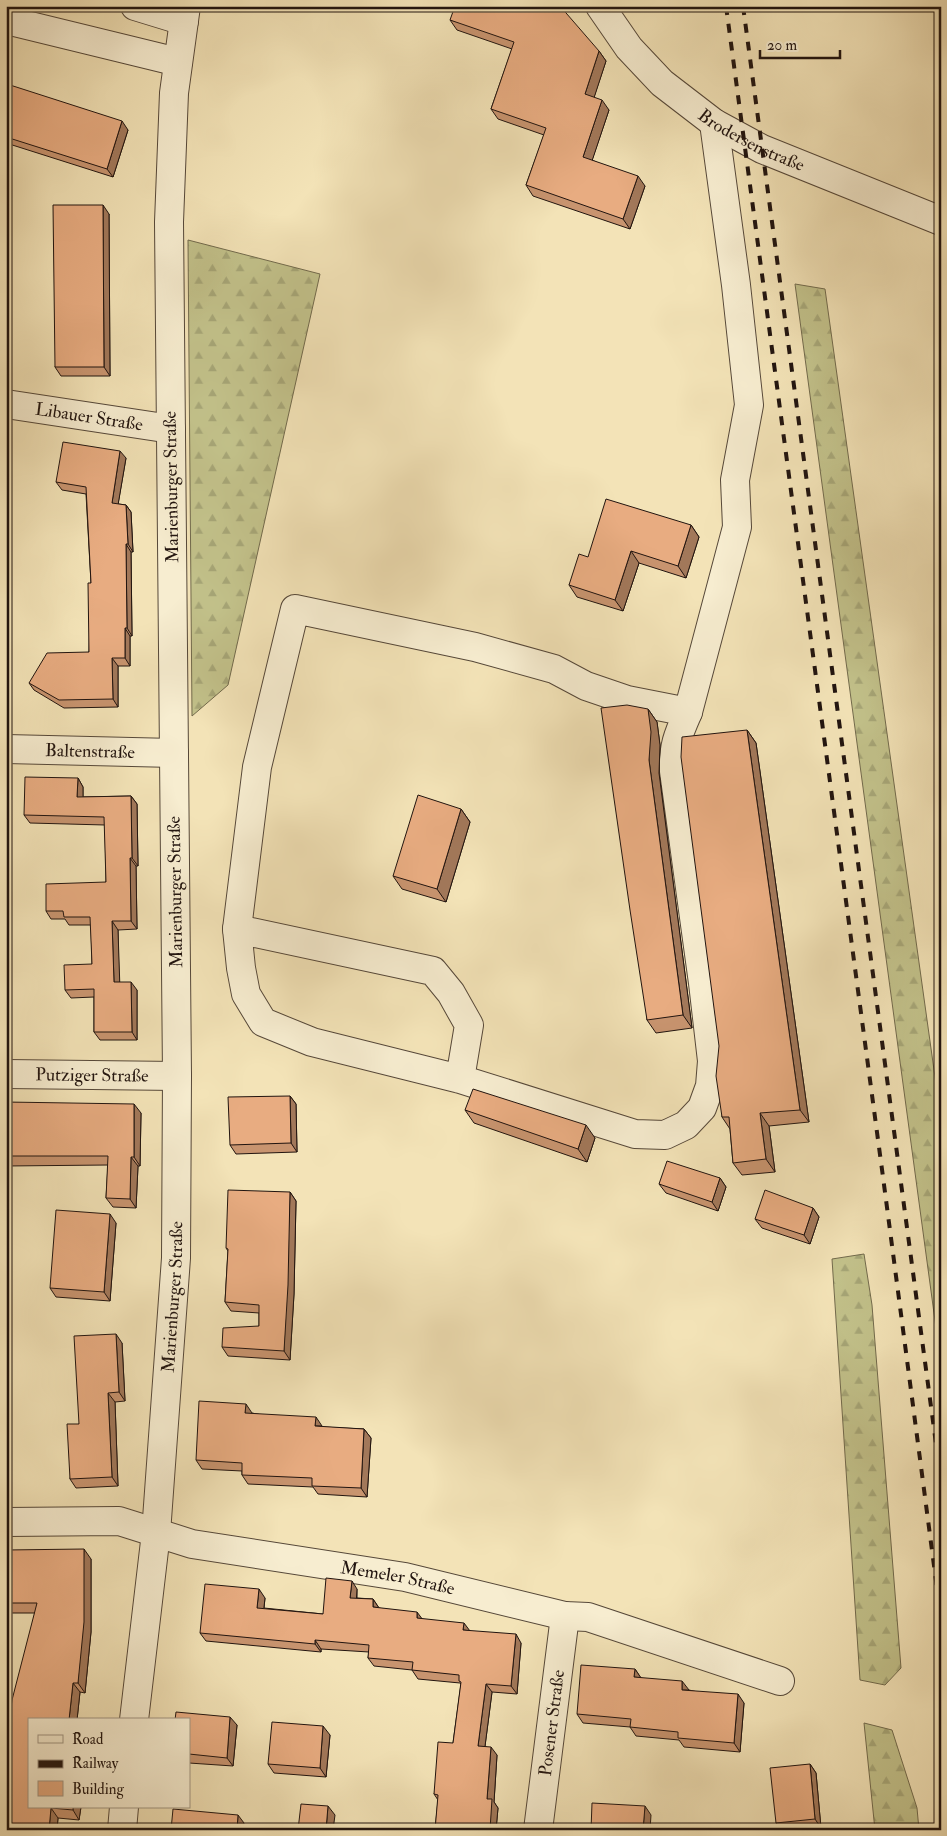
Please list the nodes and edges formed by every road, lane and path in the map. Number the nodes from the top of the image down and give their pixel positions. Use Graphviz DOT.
graph roads {
  1 [pos="135,6"];
  2 [pos="600,6"];
  3 [pos="185,14"];
  4 [pos="6,20"];
  5 [pos="178,62"];
  6 [pos="714,123"];
  7 [pos="941,221"];
  8 [pos="6,404"];
  9 [pos="170,429"];
  10 [pos="688,712"];
  11 [pos="6,749"];
  12 [pos="174,753"];
  13 [pos="237,928"];
  14 [pos="6,1074"];
  15 [pos="177,1076"];
  16 [pos="460,1080"];
  17 [pos="6,1522"];
  18 [pos="156,1534"];
  19 [pos="565,1616"];
  20 [pos="780,1681"];
  21 [pos="134,1718"];
  22 [pos="124,1808"];
  23 [pos="122,1830"];
  24 [pos="538,1830"];
  1 -- 3 [label="street"];
  2 -- 6 [label="street, Brodersenstraße"];
  3 -- 5 [label="street, Marienburger Straße"];
  4 -- 5 [label="street"];
  5 -- 9 [label="street, Marienburger Straße"];
  6 -- 7 [label="street, Brodersenstraße"];
  6 -- 10 [label="street"];
  8 -- 9 [label="street, Libauer Straße"];
  9 -- 12 [label="street, Marienburger Straße"];
  10 -- 13 [label="street"];
  10 -- 16 [label="street"];
  11 -- 12 [label="street, Baltenstraße"];
  12 -- 15 [label="street, Marienburger Straße"];
  13 -- 16 [label="street"];
  13 -- 16 [label="street"];
  14 -- 15 [label="street, Putziger Straße"];
  15 -- 18 [label="street, Marienburger Straße"];
  17 -- 18 [label="street, Memeler Straße"];
  18 -- 19 [label="street, Memeler Straße"];
  18 -- 21 [label="street, Marienburger Straße"];
  19 -- 20 [label="street, Memeler Straße"];
  19 -- 24 [label="street, Posener Straße"];
  22 -- 23 [label="street"];
}
